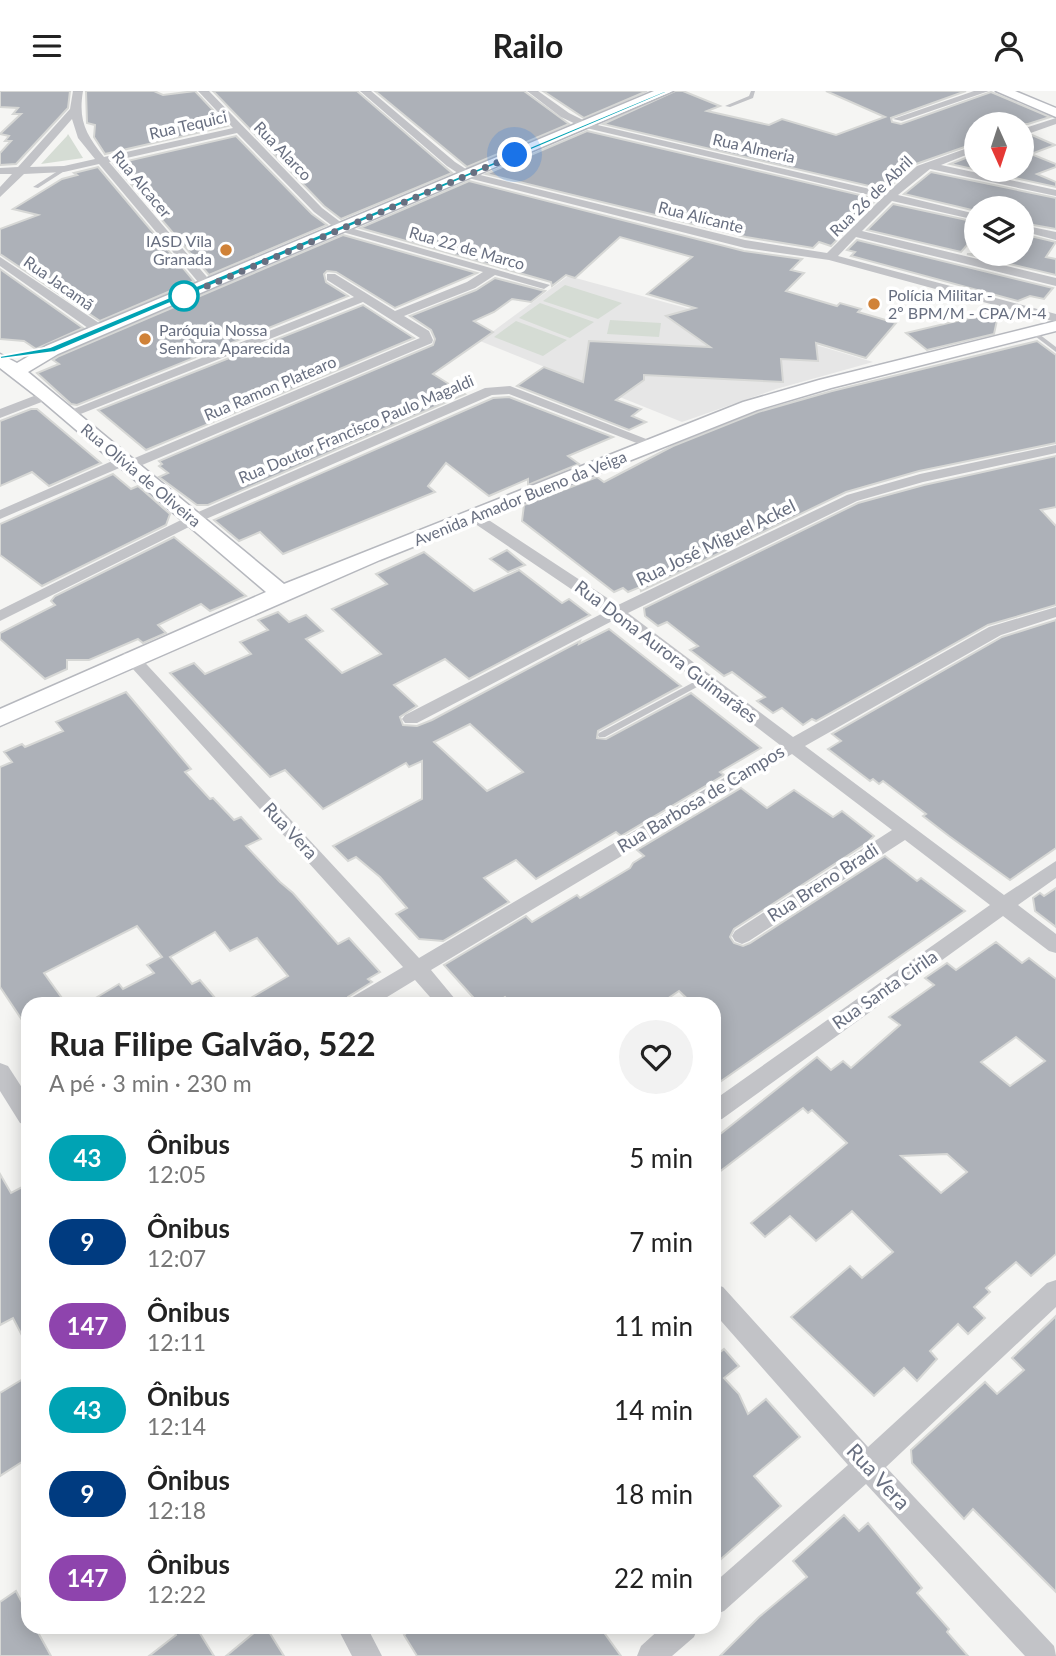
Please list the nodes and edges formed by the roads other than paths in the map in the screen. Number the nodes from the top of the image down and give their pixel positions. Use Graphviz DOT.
graph roads {
  1 [pos="78,91"];
  2 [pos="203,91"];
  3 [pos="365,91"];
  4 [pos="532,91"];
  5 [pos="666,91"];
  6 [pos="753,91"];
  7 [pos="984,91"];
  8 [pos="1003,91"];
  9 [pos="728,106"];
  10 [pos="75,110"];
  11 [pos="1056,113"];
  12 [pos="898,119"];
  13 [pos="1056,121"];
  14 [pos="586,125"];
  15 [pos="240,129"];
  16 [pos="1034,129"];
  17 [pos="964,152"];
  18 [pos="101,160"];
  19 [pos="927,165"];
  20 [pos="64,169"];
  21 [pos="0,171"];
  22 [pos="19,172"];
  23 [pos="468,175"];
  24 [pos="36,187"];
  25 [pos="1056,193"];
  26 [pos="0,194"];
  27 [pos="888,197"];
  28 [pos="964,215"];
  29 [pos="343,229"];
  30 [pos="1034,231"];
  31 [pos="855,233"];
  32 [pos="1056,236"];
  33 [pos="830,257"];
  34 [pos="0,261"];
  35 [pos="491,272"];
  36 [pos="331,277"];
  37 [pos="1056,282"];
  38 [pos="544,285"];
  39 [pos="208,286"];
  40 [pos="364,297"];
  41 [pos="395,315"];
  42 [pos="1056,318"];
  43 [pos="1056,326"];
  44 [pos="100,330"];
  45 [pos="1033,332"];
  46 [pos="52,350"];
  47 [pos="1056,350"];
  48 [pos="0,358"];
  49 [pos="24,366"];
  50 [pos="47,395"];
  51 [pos="0,414"];
  52 [pos="68,414"];
  53 [pos="652,444"];
  54 [pos="1056,450"];
  55 [pos="127,463"];
  56 [pos="0,515"];
  57 [pos="473,516"];
  58 [pos="194,519"];
  59 [pos="281,593"];
  60 [pos="617,612"];
  61 [pos="1056,612"];
  62 [pos="0,616"];
  63 [pos="131,657"];
  64 [pos="705,679"];
  65 [pos="0,718"];
  66 [pos="411,719"];
  67 [pos="602,736"];
  68 [pos="791,746"];
  69 [pos="905,831"];
  70 [pos="1056,868"];
  71 [pos="1004,905"];
  72 [pos="742,936"];
  73 [pos="1056,945"];
  74 [pos="416,968"];
  75 [pos="369,997"];
  76 [pos="443,997"];
  77 [pos="0,1072"];
  78 [pos="21,1105"];
  79 [pos="721,1107"];
  80 [pos="1056,1291"];
  81 [pos="721,1303"];
  82 [pos="867,1467"];
  83 [pos="721,1595"];
  84 [pos="355,1634"];
  85 [pos="676,1634"];
  86 [pos="368,1656"];
  87 [pos="652,1656"];
  88 [pos="1044,1656"];
  1 -- 10 [label="street, Rua Alcacer"];
  2 -- 15 [label="street, Rua Alarco"];
  3 -- 23 [label="street, Rua Alicante"];
  4 -- 14 [label="street, Rua Almeria"];
  5 -- 14 [label="main road"];
  6 -- 9 [label="lane"];
  7 -- 12 [label="street"];
  8 -- 11 [label="main road"];
  10 -- 18 [label="street, Rua Alcacer"];
  10 -- 22 [label="street"];
  13 -- 16 [label="street"];
  14 -- 23 [label="main road"];
  14 -- 27 [label="street, Rua Almeria"];
  15 -- 18 [label="street, Rua Tequici"];
  15 -- 29 [label="street, Rua Alarco"];
  17 -- 19 [label="street, Rua 26 de Abril"];
  18 -- 20 [label="street, Rua Tequici"];
  18 -- 39 [label="street, Rua Alcacer"];
  19 -- 25 [label="street"];
  19 -- 27 [label="street, Rua 26 de Abril"];
  20 -- 22 [label="street, Rua Tequici"];
  20 -- 24 [label="lane"];
  21 -- 22 [label="street, Rua Tequici"];
  22 -- 26 [label="street"];
  23 -- 29 [label="main road"];
  23 -- 33 [label="street, Rua Alicante"];
  27 -- 28 [label="street, Rua Almeria"];
  27 -- 31 [label="street, Rua 26 de Abril"];
  29 -- 35 [label="street, Rua 22 de Marco"];
  29 -- 39 [label="main road"];
  30 -- 32 [label="street"];
  31 -- 33 [label="street, Rua 26 de Abril"];
  31 -- 37 [label="street"];
  33 -- 42 [label="street, Rua Alicante"];
  34 -- 44 [label="street, Rua Jacamã"];
  35 -- 38 [label="street, Rua 22 de Marco"];
  35 -- 41 [label="street"];
  36 -- 40 [label="street"];
  39 -- 44 [label="main road"];
  40 -- 41 [label="street"];
  40 -- 52 [label="street"];
  41 -- 55 [label="street, Rua Ramon Platearo"];
  43 -- 45 [label="main road, Avenida Amador Bueno da Veiga"];
  44 -- 46 [label="main road"];
  45 -- 47 [label="lane"];
  45 -- 53 [label="main road, Avenida Amador Bueno da Veiga"];
  46 -- 48 [label="main road"];
  46 -- 49 [label="main road"];
  48 -- 49 [label="main road, Rua Olívia de Oliveira"];
  49 -- 50 [label="main road, Rua Olívia de Oliveira"];
  50 -- 51 [label="street"];
  50 -- 52 [label="main road, Rua Olívia de Oliveira"];
  52 -- 55 [label="main road, Rua Olívia de Oliveira"];
  53 -- 57 [label="main road, Avenida Amador Bueno da Veiga"];
  53 -- 58 [label="street, Rua Doutor Francisco Paulo Magaldi"];
  54 -- 60 [label="street, Rua José Miguel Ackel"];
  55 -- 56 [label="street, Rua Ramon Platearo"];
  55 -- 58 [label="main road, Rua Olívia de Oliveira"];
  57 -- 59 [label="main road, Avenida Amador Bueno da Veiga"];
  57 -- 60 [label="street, Rua Dona Aurora Guimarães"];
  58 -- 59 [label="main road, Rua Olívia de Oliveira"];
  58 -- 62 [label="street, Rua Doutor Francisco Paulo Magaldi"];
  59 -- 63 [label="main road, Avenida Amador Bueno da Veiga"];
  60 -- 64 [label="street, Rua Dona Aurora Guimarães"];
  60 -- 66 [label="street, Rua José Miguel Ackel"];
  61 -- 68 [label="street, Rua Barbosa de Campos"];
  63 -- 65 [label="main road, Avenida Amador Bueno da Veiga"];
  63 -- 74 [label="street, Rua Vera"];
  64 -- 67 [label="lane"];
  64 -- 68 [label="street, Rua Dona Aurora Guimarães"];
  68 -- 69 [label="street, Rua Dona Aurora Guimarães"];
  68 -- 74 [label="street, Rua Barbosa de Campos"];
  69 -- 71 [label="street, Rua Dona Aurora Guimarães"];
  69 -- 72 [label="street, Rua Breno Bradi"];
  70 -- 71 [label="street, Rua Santa Cirila"];
  71 -- 73 [label="street, Rua Dona Aurora Guimarães"];
  71 -- 79 [label="street, Rua Santa Cirila"];
  74 -- 75 [label="street, Rua Barbosa de Campos"];
  74 -- 76 [label="street, Rua Vera"];
  77 -- 78 [label="street"];
  80 -- 82 [label="street"];
  81 -- 82 [label="street, Rua Vera"];
  82 -- 83 [label="street"];
  82 -- 88 [label="street, Rua Vera"];
  84 -- 86 [label="street"];
  85 -- 87 [label="street"];
}
